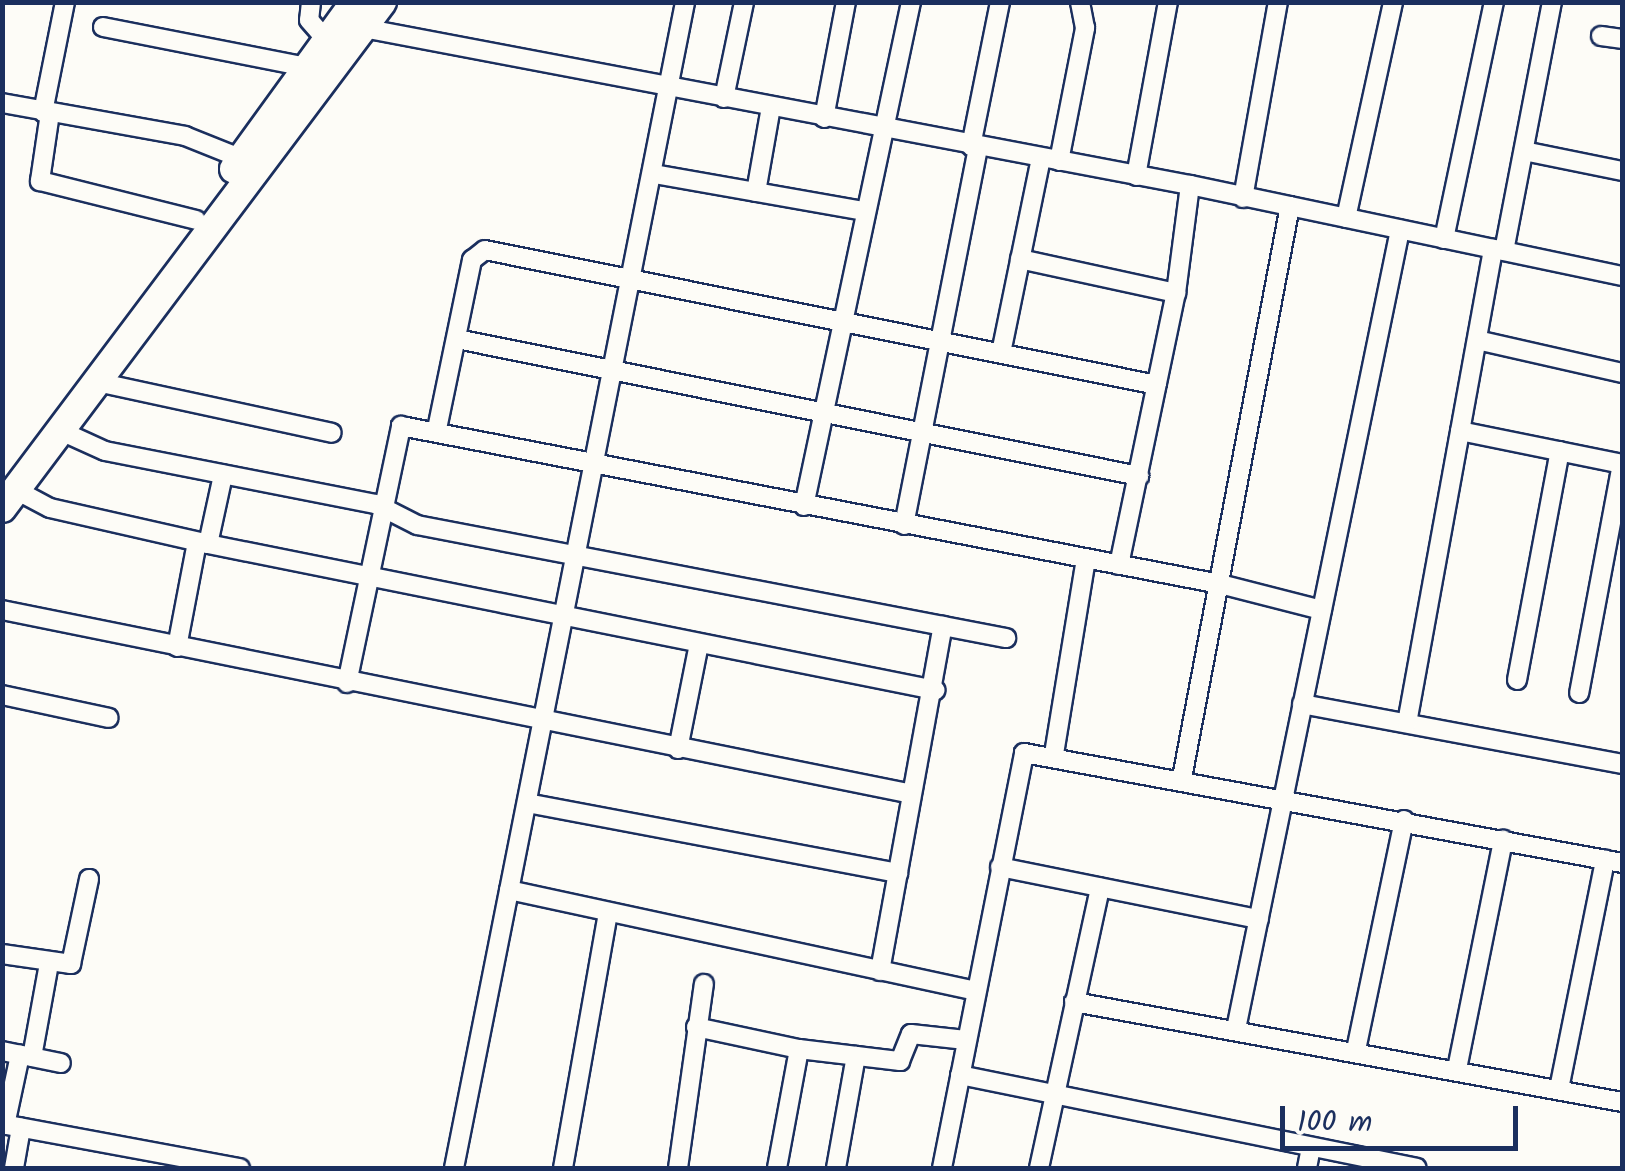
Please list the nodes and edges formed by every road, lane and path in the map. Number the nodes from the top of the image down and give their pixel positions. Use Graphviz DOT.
graph roads {
  1 [pos="65,2"];
  2 [pos="310,2"];
  3 [pos="382,2"];
  4 [pos="685,2"];
  5 [pos="744,2"];
  6 [pos="846,2"];
  7 [pos="910,2"];
  8 [pos="1000,2"];
  9 [pos="1080,2"];
  10 [pos="1168,2"];
  11 [pos="1278,2"];
  12 [pos="1392,2"];
  13 [pos="1494,2"];
  14 [pos="1552,2"];
  15 [pos="359,15"];
  16 [pos="103,27"];
  17 [pos="1601,36"];
  18 [pos="1622,40"];
  19 [pos="327,41"];
  20 [pos="307,67"];
  21 [pos="669,87"];
  22 [pos="724,98"];
  23 [pos="2,103"];
  24 [pos="772,108"];
  25 [pos="46,112"];
  26 [pos="824,118"];
  27 [pos="882,128"];
  28 [pos="974,146"];
  29 [pos="1524,150"];
  30 [pos="1050,160"];
  31 [pos="251,162"];
  32 [pos="1622,171"];
  33 [pos="654,174"];
  34 [pos="1136,176"];
  35 [pos="1190,185"];
  36 [pos="756,192"];
  37 [pos="1243,198"];
  38 [pos="1290,206"];
  39 [pos="864,211"];
  40 [pos="1346,218"];
  41 [pos="196,220"];
  42 [pos="1400,230"];
  43 [pos="1444,239"];
  44 [pos="1499,250"];
  45 [pos="1020,259"];
  46 [pos="1622,276"];
  47 [pos="633,281"];
  48 [pos="1176,293"];
  49 [pos="840,322"];
  50 [pos="458,339"];
  51 [pos="1477,340"];
  52 [pos="944,341"];
  53 [pos="1001,353"];
  54 [pos="617,372"];
  55 [pos="1622,374"];
  56 [pos="97,382"];
  57 [pos="1157,385"];
  58 [pos="824,413"];
  59 [pos="437,429"];
  60 [pos="61,431"];
  61 [pos="1460,431"];
  62 [pos="925,432"];
  63 [pos="332,433"];
  64 [pos="1560,452"];
  65 [pos="596,468"];
  66 [pos="223,475"];
  67 [pos="1139,476"];
  68 [pos="7,492"];
  69 [pos="379,506"];
  70 [pos="804,506"];
  71 [pos="904,525"];
  72 [pos="202,543"];
  73 [pos="580,557"];
  74 [pos="1086,559"];
  75 [pos="1120,565"];
  76 [pos="366,577"];
  77 [pos="1220,584"];
  78 [pos="2,610"];
  79 [pos="1322,610"];
  80 [pos="566,618"];
  81 [pos="944,626"];
  82 [pos="1006,638"];
  83 [pos="699,644"];
  84 [pos="177,647"];
  85 [pos="1518,680"];
  86 [pos="347,683"];
  87 [pos="935,690"];
  88 [pos="1579,693"];
  89 [pos="2,695"];
  90 [pos="1302,704"];
  91 [pos="109,718"];
  92 [pos="543,724"];
  93 [pos="1407,724"];
  94 [pos="678,749"];
  95 [pos="1054,754"];
  96 [pos="1622,764"];
  97 [pos="1182,778"];
  98 [pos="912,794"];
  99 [pos="1283,796"];
  100 [pos="527,802"];
  101 [pos="1404,820"];
  102 [pos="1503,840"];
  103 [pos="1614,862"];
  104 [pos="1000,866"];
  105 [pos="898,873"];
  106 [pos="89,880"];
  107 [pos="1100,888"];
  108 [pos="510,890"];
  109 [pos="608,912"];
  110 [pos="1259,919"];
  111 [pos="2,954"];
  112 [pos="49,962"];
  113 [pos="880,970"];
  114 [pos="704,984"];
  115 [pos="976,991"];
  116 [pos="1074,1002"];
  117 [pos="696,1026"];
  118 [pos="1236,1030"];
  119 [pos="966,1040"];
  120 [pos="799,1049"];
  121 [pos="1356,1050"];
  122 [pos="18,1054"];
  123 [pos="856,1056"];
  124 [pos="61,1063"];
  125 [pos="1456,1070"];
  126 [pos="960,1076"];
  127 [pos="1559,1089"];
  128 [pos="1053,1094"];
  129 [pos="1622,1102"];
  130 [pos="9,1126"];
  131 [pos="1311,1147"];
  132 [pos="140,1149"];
  133 [pos="14,1168"];
  134 [pos="136,1168"];
  135 [pos="234,1168"];
  136 [pos="454,1168"];
  137 [pos="563,1168"];
  138 [pos="678,1168"];
  139 [pos="778,1168"];
  140 [pos="836,1168"];
  141 [pos="942,1168"];
  142 [pos="1039,1168"];
  143 [pos="1307,1168"];
  144 [pos="1417,1168"];
  1 -- 25 [label="street"];
  2 -- 19 [label="street"];
  3 -- 15 [label="main road"];
  4 -- 21 [label="street"];
  5 -- 22 [label="street"];
  6 -- 26 [label="street"];
  7 -- 27 [label="street"];
  8 -- 28 [label="street"];
  9 -- 30 [label="street"];
  10 -- 34 [label="street"];
  11 -- 37 [label="street"];
  12 -- 40 [label="street"];
  13 -- 43 [label="street"];
  14 -- 29 [label="street"];
  15 -- 19 [label="main road"];
  15 -- 21 [label="street"];
  15 -- 31 [label="main road"];
  16 -- 20 [label="street"];
  17 -- 18 [label="street"];
  19 -- 20 [label="main road"];
  20 -- 31 [label="main road"];
  21 -- 22 [label="street"];
  21 -- 33 [label="street"];
  22 -- 24 [label="street"];
  23 -- 25 [label="street"];
  24 -- 26 [label="street"];
  24 -- 36 [label="street"];
  25 -- 31 [label="street"];
  25 -- 41 [label="street"];
  26 -- 27 [label="street"];
  27 -- 28 [label="street"];
  27 -- 39 [label="street"];
  28 -- 30 [label="street"];
  28 -- 52 [label="street"];
  29 -- 32 [label="street"];
  29 -- 44 [label="street"];
  30 -- 34 [label="street"];
  30 -- 45 [label="street"];
  31 -- 41 [label="main road"];
  31 -- 56 [label="main road"];
  33 -- 36 [label="street"];
  33 -- 47 [label="street"];
  34 -- 35 [label="street"];
  35 -- 37 [label="street"];
  35 -- 48 [label="street"];
  36 -- 39 [label="street"];
  37 -- 38 [label="street"];
  38 -- 40 [label="street"];
  38 -- 77 [label="street"];
  39 -- 49 [label="street"];
  40 -- 42 [label="street"];
  41 -- 68 [label="main road"];
  42 -- 43 [label="street"];
  42 -- 79 [label="street"];
  43 -- 44 [label="street"];
  44 -- 46 [label="street"];
  44 -- 51 [label="street"];
  45 -- 48 [label="street"];
  45 -- 53 [label="street"];
  47 -- 49 [label="street"];
  47 -- 50 [label="street"];
  47 -- 54 [label="street"];
  48 -- 57 [label="street"];
  49 -- 52 [label="street"];
  49 -- 58 [label="street"];
  50 -- 54 [label="street"];
  50 -- 59 [label="street"];
  51 -- 55 [label="street"];
  51 -- 61 [label="street"];
  52 -- 53 [label="street"];
  52 -- 62 [label="street"];
  53 -- 57 [label="street"];
  54 -- 58 [label="street"];
  54 -- 65 [label="street"];
  56 -- 60 [label="main road"];
  56 -- 63 [label="street"];
  57 -- 67 [label="street"];
  58 -- 62 [label="street"];
  58 -- 70 [label="street"];
  59 -- 65 [label="street"];
  59 -- 69 [label="street"];
  60 -- 66 [label="street"];
  60 -- 68 [label="main road"];
  61 -- 64 [label="street"];
  61 -- 93 [label="street"];
  62 -- 67 [label="street"];
  62 -- 71 [label="street"];
  64 -- 85 [label="street"];
  64 -- 88 [label="street"];
  65 -- 70 [label="street"];
  65 -- 73 [label="street"];
  66 -- 69 [label="street"];
  66 -- 72 [label="street"];
  67 -- 75 [label="street"];
  68 -- 72 [label="street"];
  69 -- 73 [label="street"];
  69 -- 76 [label="street"];
  70 -- 71 [label="street"];
  71 -- 74 [label="street"];
  72 -- 76 [label="street"];
  72 -- 84 [label="street"];
  73 -- 80 [label="street"];
  73 -- 81 [label="street"];
  74 -- 75 [label="street"];
  74 -- 95 [label="street"];
  75 -- 77 [label="street"];
  76 -- 80 [label="street"];
  76 -- 86 [label="street"];
  77 -- 79 [label="street"];
  77 -- 97 [label="street"];
  78 -- 84 [label="street"];
  79 -- 90 [label="street"];
  80 -- 83 [label="street"];
  80 -- 92 [label="street"];
  81 -- 82 [label="street"];
  81 -- 87 [label="street"];
  83 -- 87 [label="street"];
  83 -- 94 [label="street"];
  84 -- 86 [label="street"];
  86 -- 92 [label="street"];
  87 -- 98 [label="street"];
  89 -- 91 [label="street"];
  90 -- 93 [label="street"];
  90 -- 99 [label="street"];
  92 -- 94 [label="street"];
  92 -- 100 [label="street"];
  93 -- 96 [label="street"];
  94 -- 98 [label="street"];
  95 -- 97 [label="street"];
  95 -- 104 [label="street"];
  97 -- 99 [label="street"];
  98 -- 105 [label="street"];
  99 -- 101 [label="street"];
  99 -- 110 [label="street"];
  100 -- 105 [label="street"];
  100 -- 108 [label="street"];
  101 -- 102 [label="street"];
  101 -- 121 [label="street"];
  102 -- 103 [label="street"];
  102 -- 125 [label="street"];
  103 -- 127 [label="street"];
  104 -- 107 [label="street"];
  104 -- 115 [label="street"];
  105 -- 113 [label="street"];
  106 -- 112 [label="street"];
  107 -- 110 [label="street"];
  107 -- 116 [label="street"];
  108 -- 109 [label="street"];
  108 -- 136 [label="street"];
  109 -- 113 [label="street"];
  109 -- 137 [label="street"];
  110 -- 118 [label="street"];
  111 -- 112 [label="street"];
  112 -- 122 [label="street"];
  113 -- 115 [label="street"];
  114 -- 117 [label="street"];
  115 -- 119 [label="street"];
  116 -- 118 [label="street"];
  116 -- 128 [label="street"];
  117 -- 120 [label="street"];
  117 -- 138 [label="street"];
  118 -- 121 [label="street"];
  119 -- 123 [label="street"];
  119 -- 126 [label="street"];
  120 -- 123 [label="street"];
  120 -- 139 [label="street"];
  121 -- 125 [label="street"];
  122 -- 124 [label="street"];
  122 -- 130 [label="street"];
  123 -- 140 [label="street"];
  125 -- 127 [label="street"];
  126 -- 128 [label="street"];
  126 -- 141 [label="street"];
  127 -- 129 [label="street"];
  128 -- 131 [label="street"];
  128 -- 142 [label="street"];
  130 -- 132 [label="street"];
  130 -- 133 [label="street"];
  131 -- 143 [label="street"];
  131 -- 144 [label="street"];
  132 -- 134 [label="street"];
  132 -- 135 [label="street"];
}
